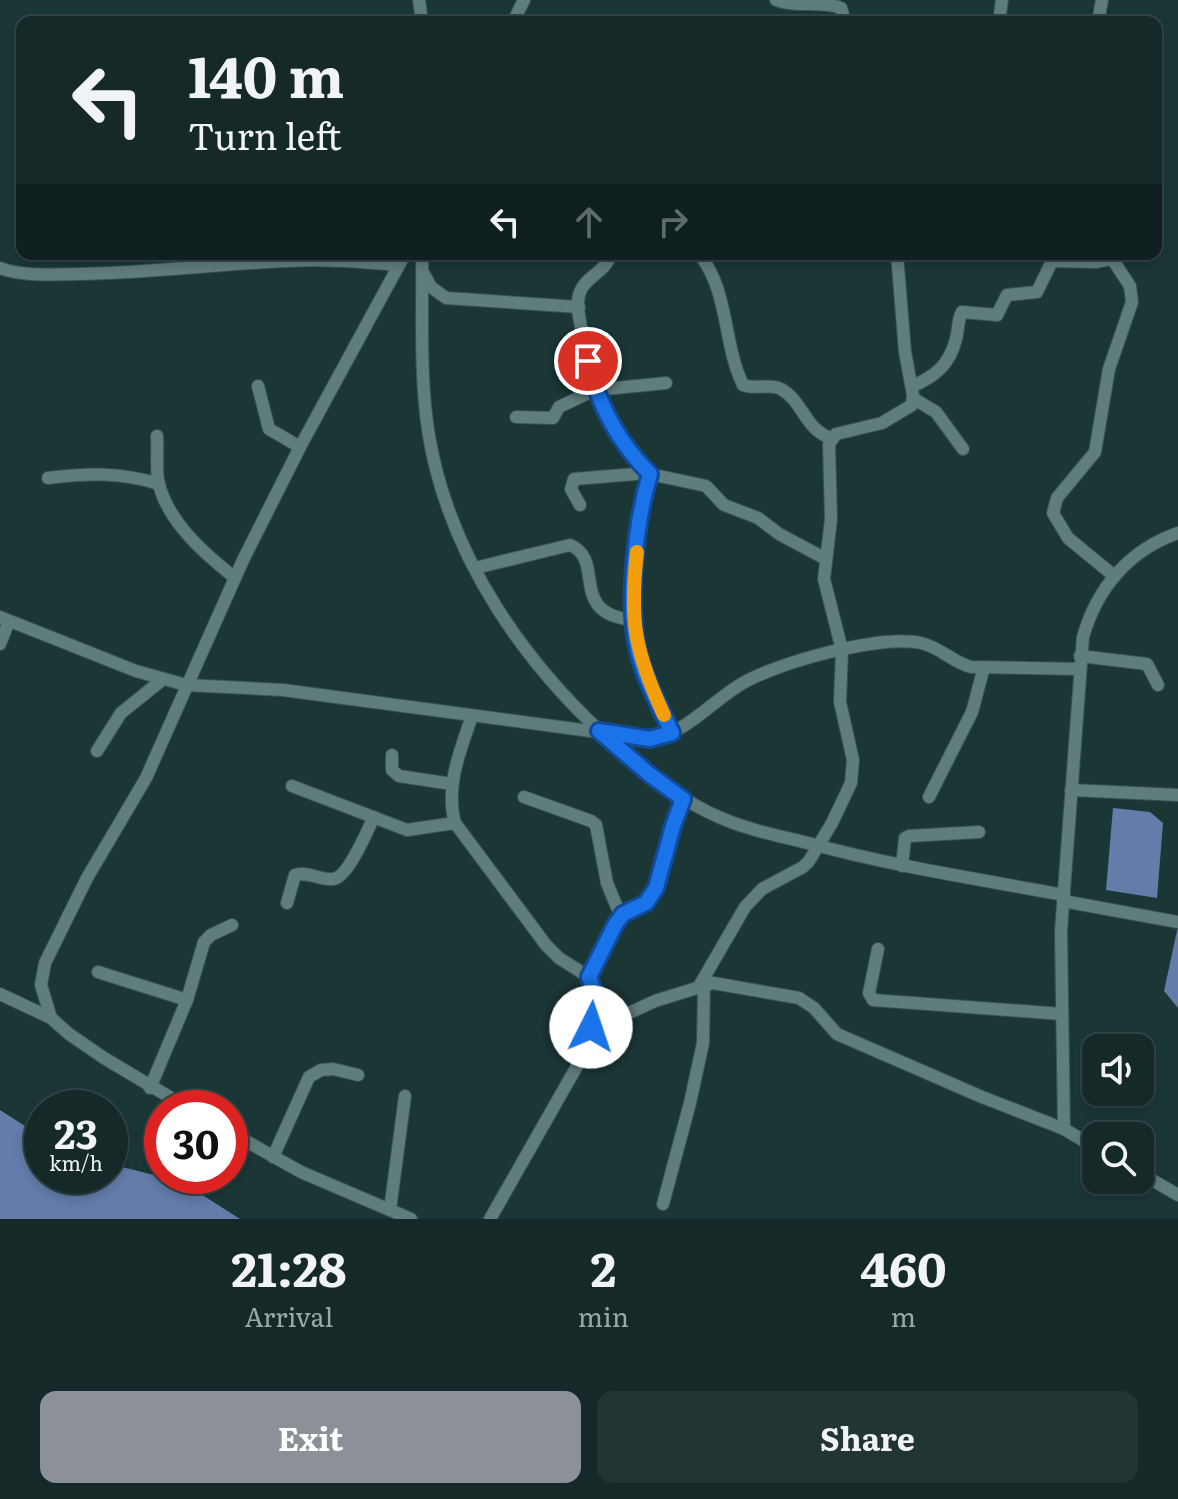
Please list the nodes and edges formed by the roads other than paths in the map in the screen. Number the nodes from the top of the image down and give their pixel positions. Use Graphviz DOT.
graph roads {
  1 [pos="776,0"];
  2 [pos="843,16"];
  3 [pos="402,260"];
  4 [pos="422,260"];
  5 [pos="608,260"];
  6 [pos="704,260"];
  7 [pos="897,260"];
  8 [pos="1100,260"];
  9 [pos="1113,260"];
  10 [pos="0,268"];
  11 [pos="423,272"];
  12 [pos="579,307"];
  13 [pos="666,383"];
  14 [pos="258,386"];
  15 [pos="595,390"];
  16 [pos="913,393"];
  17 [pos="516,417"];
  18 [pos="157,436"];
  19 [pos="831,438"];
  20 [pos="300,447"];
  21 [pos="963,449"];
  22 [pos="649,474"];
  23 [pos="48,478"];
  24 [pos="159,484"];
  25 [pos="580,505"];
  26 [pos="1178,533"];
  27 [pos="826,559"];
  28 [pos="475,568"];
  29 [pos="1113,575"];
  30 [pos="235,578"];
  31 [pos="5,619"];
  32 [pos="634,620"];
  33 [pos="0,644"];
  34 [pos="842,650"];
  35 [pos="1079,662"];
  36 [pos="984,667"];
  37 [pos="162,680"];
  38 [pos="186,685"];
  39 [pos="1158,685"];
  40 [pos="472,716"];
  41 [pos="599,731"];
  42 [pos="672,733"];
  43 [pos="97,751"];
  44 [pos="392,755"];
  45 [pos="452,784"];
  46 [pos="292,786"];
  47 [pos="1071,790"];
  48 [pos="1178,795"];
  49 [pos="524,797"];
  50 [pos="929,797"];
  51 [pos="683,799"];
  52 [pos="374,817"];
  53 [pos="455,823"];
  54 [pos="979,832"];
  55 [pos="817,846"];
  56 [pos="902,866"];
  57 [pos="1063,898"];
  58 [pos="287,903"];
  59 [pos="621,917"];
  60 [pos="1178,922"];
  61 [pos="232,925"];
  62 [pos="878,949"];
  63 [pos="98,972"];
  64 [pos="589,977"];
  65 [pos="701,987"];
  66 [pos="0,994"];
  67 [pos="187,1000"];
  68 [pos="1062,1014"];
  69 [pos="51,1018"];
  70 [pos="589,1045"];
  71 [pos="358,1075"];
  72 [pos="150,1088"];
  73 [pos="154,1090"];
  74 [pos="405,1096"];
  75 [pos="1064,1129"];
  76 [pos="1082,1140"];
  77 [pos="248,1142"];
  78 [pos="273,1157"];
  79 [pos="1154,1181"];
  80 [pos="1178,1195"];
  81 [pos="663,1204"];
  82 [pos="390,1210"];
  83 [pos="411,1219"];
  84 [pos="490,1219"];
  1 -- 2 [label="street"];
  3 -- 10 [label="street"];
  3 -- 20 [label="street"];
  4 -- 11 [label="street"];
  5 -- 12 [label="street"];
  6 -- 19 [label="street"];
  7 -- 16 [label="street"];
  8 -- 16 [label="street"];
  9 -- 29 [label="street"];
  11 -- 12 [label="street"];
  11 -- 28 [label="street"];
  12 -- 15 [label="street"];
  13 -- 15 [label="street"];
  14 -- 20 [label="street"];
  15 -- 17 [label="street"];
  15 -- 22 [label="street"];
  16 -- 19 [label="street"];
  16 -- 21 [label="street"];
  18 -- 24 [label="street"];
  19 -- 27 [label="street"];
  20 -- 30 [label="street"];
  22 -- 25 [label="street"];
  22 -- 27 [label="street"];
  22 -- 32 [label="street"];
  23 -- 24 [label="street"];
  24 -- 30 [label="street"];
  26 -- 29 [label="street"];
  27 -- 34 [label="street"];
  28 -- 32 [label="street"];
  28 -- 41 [label="street"];
  29 -- 35 [label="street"];
  30 -- 38 [label="street"];
  31 -- 33 [label="street"];
  31 -- 37 [label="street"];
  32 -- 42 [label="street"];
  34 -- 36 [label="street"];
  34 -- 42 [label="street"];
  34 -- 55 [label="street"];
  35 -- 36 [label="street"];
  35 -- 39 [label="street"];
  35 -- 47 [label="street"];
  36 -- 50 [label="street"];
  37 -- 38 [label="street"];
  37 -- 43 [label="street"];
  38 -- 40 [label="street"];
  38 -- 69 [label="street"];
  40 -- 41 [label="street"];
  40 -- 45 [label="street"];
  41 -- 42 [label="street"];
  41 -- 51 [label="street"];
  44 -- 45 [label="street"];
  45 -- 53 [label="street"];
  46 -- 52 [label="street"];
  47 -- 48 [label="street"];
  47 -- 57 [label="street"];
  49 -- 59 [label="street"];
  51 -- 55 [label="street"];
  51 -- 59 [label="street"];
  52 -- 53 [label="street"];
  52 -- 58 [label="street"];
  53 -- 64 [label="street"];
  54 -- 56 [label="street"];
  55 -- 56 [label="street"];
  55 -- 65 [label="street"];
  56 -- 57 [label="street"];
  57 -- 60 [label="street"];
  57 -- 68 [label="street"];
  59 -- 64 [label="street"];
  61 -- 67 [label="street"];
  62 -- 68 [label="street"];
  63 -- 67 [label="street"];
  64 -- 70 [label="street"];
  65 -- 70 [label="street"];
  65 -- 75 [label="street"];
  65 -- 81 [label="street"];
  66 -- 69 [label="street"];
  67 -- 72 [label="street"];
  68 -- 75 [label="street"];
  69 -- 72 [label="street"];
  70 -- 84 [label="street"];
  71 -- 78 [label="street"];
  72 -- 73 [label="street"];
  74 -- 82 [label="street"];
  75 -- 76 [label="street"];
  77 -- 78 [label="street"];
  78 -- 82 [label="street"];
  79 -- 80 [label="street"];
  82 -- 83 [label="street"];
}
